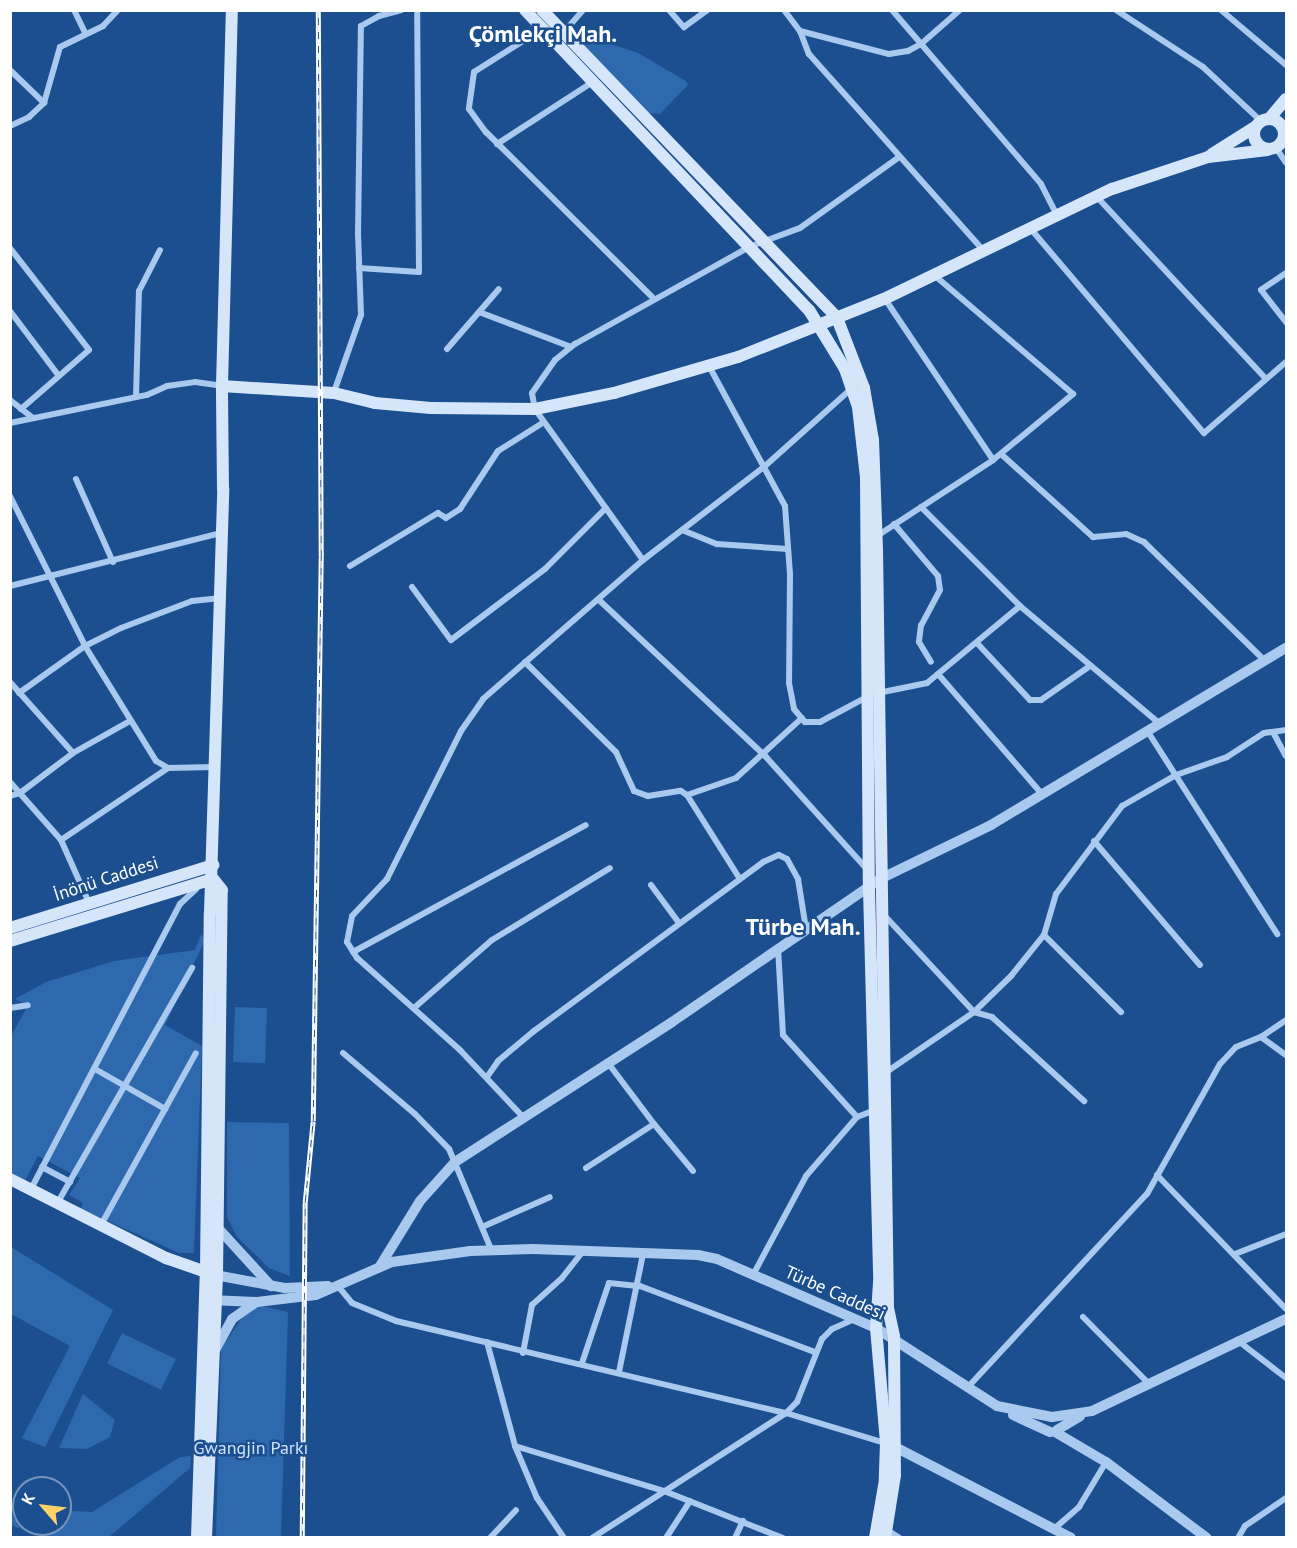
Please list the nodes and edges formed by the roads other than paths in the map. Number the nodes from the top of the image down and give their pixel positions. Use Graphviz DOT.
graph roads {
  1 [pos="75,10"];
  2 [pos="118,10"];
  3 [pos="225,10"];
  4 [pos="232,10"];
  5 [pos="401,10"];
  6 [pos="417,10"];
  7 [pos="525,10"];
  8 [pos="542,10"];
  9 [pos="583,10"];
  10 [pos="669,10"];
  11 [pos="706,10"];
  12 [pos="784,10"];
  13 [pos="892,10"];
  14 [pos="960,10"];
  15 [pos="1116,10"];
  16 [pos="1221,10"];
  17 [pos="542,29"];
  18 [pos="563,32"];
  19 [pos="800,32"];
  20 [pos="85,33"];
  21 [pos="921,44"];
  22 [pos="1287,65"];
  23 [pos="10,70"];
  24 [pos="593,82"];
  25 [pos="230,89"];
  26 [pos="1287,99"];
  27 [pos="44,103"];
  28 [pos="1262,123"];
  29 [pos="10,126"];
  30 [pos="497,144"];
  31 [pos="1277,148"];
  32 [pos="898,156"];
  33 [pos="1208,157"];
  34 [pos="1287,163"];
  35 [pos="1097,197"];
  36 [pos="1057,215"];
  37 [pos="1030,228"];
  38 [pos="761,242"];
  39 [pos="749,247"];
  40 [pos="10,248"];
  41 [pos="160,250"];
  42 [pos="983,250"];
  43 [pos="359,268"];
  44 [pos="1287,273"];
  45 [pos="933,274"];
  46 [pos="499,289"];
  47 [pos="653,298"];
  48 [pos="884,299"];
  49 [pos="10,311"];
  50 [pos="479,312"];
  51 [pos="837,318"];
  52 [pos="1287,322"];
  53 [pos="816,326"];
  54 [pos="571,347"];
  55 [pos="447,349"];
  56 [pos="1287,362"];
  57 [pos="709,366"];
  58 [pos="59,376"];
  59 [pos="1265,378"];
  60 [pos="222,386"];
  61 [pos="852,388"];
  62 [pos="334,393"];
  63 [pos="136,397"];
  64 [pos="10,400"];
  65 [pos="21,409"];
  66 [pos="535,409"];
  67 [pos="33,418"];
  68 [pos="544,422"];
  69 [pos="10,423"];
  70 [pos="1001,454"];
  71 [pos="993,460"];
  72 [pos="765,466"];
  73 [pos="76,479"];
  74 [pos="10,496"];
  75 [pos="921,507"];
  76 [pos="606,508"];
  77 [pos="19,514"];
  78 [pos="10,516"];
  79 [pos="894,525"];
  80 [pos="682,530"];
  81 [pos="222,532"];
  82 [pos="877,536"];
  83 [pos="867,544"];
  84 [pos="788,549"];
  85 [pos="642,560"];
  86 [pos="113,562"];
  87 [pos="350,566"];
  88 [pos="51,577"];
  89 [pos="10,586"];
  90 [pos="412,587"];
  91 [pos="219,598"];
  92 [pos="599,600"];
  93 [pos="1020,606"];
  94 [pos="977,643"];
  95 [pos="85,646"];
  96 [pos="1287,648"];
  97 [pos="1264,660"];
  98 [pos="525,662"];
  99 [pos="931,662"];
  100 [pos="1090,666"];
  101 [pos="938,674"];
  102 [pos="10,682"];
  103 [pos="20,693"];
  104 [pos="873,695"];
  105 [pos="802,718"];
  106 [pos="130,721"];
  107 [pos="1160,725"];
  108 [pos="1287,730"];
  109 [pos="1148,732"];
  110 [pos="1273,732"];
  111 [pos="72,753"];
  112 [pos="764,754"];
  113 [pos="1287,756"];
  114 [pos="215,767"];
  115 [pos="168,768"];
  116 [pos="1176,775"];
  117 [pos="10,782"];
  118 [pos="20,793"];
  119 [pos="687,795"];
  120 [pos="1043,795"];
  121 [pos="10,796"];
  122 [pos="586,825"];
  123 [pos="61,840"];
  124 [pos="1094,841"];
  125 [pos="213,865"];
  126 [pos="610,868"];
  127 [pos="869,870"];
  128 [pos="213,879"];
  129 [pos="740,879"];
  130 [pos="880,879"];
  131 [pos="651,885"];
  132 [pos="869,889"];
  133 [pos="89,903"];
  134 [pos="881,913"];
  135 [pos="679,923"];
  136 [pos="10,928"];
  137 [pos="807,929"];
  138 [pos="1277,934"];
  139 [pos="1044,935"];
  140 [pos="10,941"];
  141 [pos="778,948"];
  142 [pos="353,952"];
  143 [pos="1200,965"];
  144 [pos="192,968"];
  145 [pos="28,1005"];
  146 [pos="10,1008"];
  147 [pos="414,1008"];
  148 [pos="1121,1011"];
  149 [pos="974,1012"];
  150 [pos="1287,1020"];
  151 [pos="1260,1037"];
  152 [pos="196,1053"];
  153 [pos="343,1053"];
  154 [pos="1287,1055"];
  155 [pos="608,1063"];
  156 [pos="95,1069"];
  157 [pos="884,1073"];
  158 [pos="487,1077"];
  159 [pos="126,1085"];
  160 [pos="1084,1101"];
  161 [pos="165,1109"];
  162 [pos="873,1111"];
  163 [pos="857,1117"];
  164 [pos="524,1118"];
  165 [pos="654,1124"];
  166 [pos="455,1162"];
  167 [pos="42,1167"];
  168 [pos="586,1168"];
  169 [pos="693,1171"];
  170 [pos="1157,1175"];
  171 [pos="10,1179"];
  172 [pos="70,1182"];
  173 [pos="31,1189"];
  174 [pos="550,1197"];
  175 [pos="58,1202"];
  176 [pos="100,1225"];
  177 [pos="482,1227"];
  178 [pos="218,1228"];
  179 [pos="1287,1234"];
  180 [pos="491,1249"];
  181 [pos="582,1252"];
  182 [pos="643,1254"];
  183 [pos="1235,1254"];
  184 [pos="381,1266"];
  185 [pos="212,1274"];
  186 [pos="753,1275"];
  187 [pos="337,1286"];
  188 [pos="636,1286"];
  189 [pos="271,1287"];
  190 [pos="211,1300"];
  191 [pos="258,1302"];
  192 [pos="1287,1309"];
  193 [pos="1083,1317"];
  194 [pos="854,1319"];
  195 [pos="1287,1319"];
  196 [pos="876,1329"];
  197 [pos="894,1337"];
  198 [pos="1237,1340"];
  199 [pos="486,1342"];
  200 [pos="214,1350"];
  201 [pos="815,1352"];
  202 [pos="523,1353"];
  203 [pos="582,1363"];
  204 [pos="618,1372"];
  205 [pos="1287,1378"];
  206 [pos="1150,1384"];
  207 [pos="968,1387"];
  208 [pos="998,1406"];
  209 [pos="786,1413"];
  210 [pos="1083,1415"];
  211 [pos="1052,1417"];
  212 [pos="1054,1432"];
  213 [pos="890,1445"];
  214 [pos="515,1446"];
  215 [pos="1106,1462"];
  216 [pos="664,1491"];
  217 [pos="1287,1497"];
  218 [pos="690,1501"];
  219 [pos="516,1510"];
  220 [pos="743,1521"];
  221 [pos="1054,1528"];
  222 [pos="886,1534"];
  223 [pos="197,1538"];
  224 [pos="206,1538"];
  225 [pos="490,1538"];
  226 [pos="564,1538"];
  227 [pos="592,1538"];
  228 [pos="666,1538"];
  229 [pos="735,1538"];
  230 [pos="783,1538"];
  231 [pos="874,1538"];
  232 [pos="900,1538"];
  233 [pos="1071,1538"];
  234 [pos="1207,1538"];
  235 [pos="1238,1538"];
  1 -- 20 [label="street"];
  2 -- 20 [label="street"];
  3 -- 25 [label="main road"];
  4 -- 25 [label="main road"];
  5 -- 43 [label="street"];
  6 -- 43 [label="street"];
  7 -- 17 [label="main road"];
  8 -- 18 [label="main road"];
  9 -- 18 [label="street"];
  10 -- 11 [label="street"];
  12 -- 19 [label="street"];
  13 -- 21 [label="street"];
  14 -- 21 [label="street"];
  15 -- 28 [label="street"];
  16 -- 22 [label="street"];
  17 -- 24 [label="main road"];
  17 -- 30 [label="street"];
  18 -- 38 [label="main road"];
  19 -- 21 [label="street"];
  19 -- 32 [label="street"];
  20 -- 27 [label="street"];
  21 -- 36 [label="street"];
  23 -- 27 [label="street"];
  24 -- 30 [label="street"];
  24 -- 39 [label="main road"];
  25 -- 60 [label="main road"];
  26 -- 28 [label="main road"];
  27 -- 29 [label="street"];
  28 -- 31 [label="main road"];
  28 -- 31 [label="main road"];
  28 -- 33 [label="main road"];
  30 -- 47 [label="street"];
  31 -- 33 [label="main road"];
  31 -- 34 [label="street"];
  32 -- 38 [label="street"];
  32 -- 42 [label="street"];
  33 -- 35 [label="main road"];
  35 -- 36 [label="main road"];
  35 -- 59 [label="street"];
  36 -- 37 [label="main road"];
  37 -- 42 [label="main road"];
  37 -- 59 [label="street"];
  38 -- 39 [label="street"];
  38 -- 51 [label="main road"];
  39 -- 47 [label="street"];
  39 -- 53 [label="main road"];
  40 -- 58 [label="street"];
  41 -- 63 [label="street"];
  42 -- 45 [label="main road"];
  43 -- 62 [label="street"];
  44 -- 52 [label="street"];
  45 -- 48 [label="main road"];
  45 -- 70 [label="street"];
  46 -- 50 [label="street"];
  47 -- 54 [label="street"];
  48 -- 51 [label="main road"];
  48 -- 71 [label="street"];
  49 -- 58 [label="street"];
  50 -- 54 [label="street"];
  50 -- 55 [label="street"];
  51 -- 53 [label="main road"];
  51 -- 82 [label="main road"];
  53 -- 57 [label="main road"];
  53 -- 61 [label="main road"];
  54 -- 66 [label="street"];
  56 -- 59 [label="street"];
  57 -- 66 [label="main road"];
  57 -- 72 [label="street"];
  58 -- 65 [label="street"];
  60 -- 62 [label="main road"];
  60 -- 63 [label="street"];
  60 -- 81 [label="main road"];
  61 -- 72 [label="street"];
  61 -- 83 [label="main road"];
  62 -- 66 [label="main road"];
  63 -- 67 [label="street"];
  64 -- 65 [label="street"];
  65 -- 67 [label="street"];
  66 -- 68 [label="street"];
  67 -- 69 [label="street"];
  68 -- 76 [label="street"];
  68 -- 87 [label="street"];
  70 -- 71 [label="street"];
  70 -- 97 [label="street"];
  71 -- 75 [label="street"];
  72 -- 80 [label="street"];
  72 -- 84 [label="street"];
  73 -- 86 [label="street"];
  74 -- 77 [label="street"];
  75 -- 79 [label="street"];
  75 -- 93 [label="street"];
  76 -- 85 [label="street"];
  76 -- 90 [label="street"];
  77 -- 78 [label="street"];
  77 -- 88 [label="street"];
  79 -- 82 [label="street"];
  79 -- 99 [label="street"];
  80 -- 84 [label="street"];
  80 -- 85 [label="street"];
  81 -- 86 [label="street"];
  81 -- 91 [label="main road"];
  82 -- 83 [label="street"];
  82 -- 104 [label="main road"];
  83 -- 104 [label="main road"];
  84 -- 105 [label="street"];
  85 -- 92 [label="street"];
  86 -- 88 [label="street"];
  88 -- 89 [label="street"];
  88 -- 95 [label="street"];
  91 -- 95 [label="street"];
  91 -- 114 [label="main road"];
  92 -- 98 [label="street"];
  92 -- 112 [label="street"];
  93 -- 94 [label="street"];
  93 -- 100 [label="street"];
  94 -- 100 [label="street"];
  94 -- 101 [label="street"];
  95 -- 103 [label="street"];
  95 -- 106 [label="street"];
  96 -- 97 [label="street"];
  97 -- 107 [label="street"];
  98 -- 119 [label="street"];
  98 -- 142 [label="street"];
  100 -- 107 [label="street"];
  101 -- 104 [label="street"];
  101 -- 120 [label="street"];
  102 -- 103 [label="street"];
  103 -- 111 [label="street"];
  104 -- 105 [label="street"];
  104 -- 127 [label="main road"];
  104 -- 130 [label="main road"];
  105 -- 112 [label="street"];
  106 -- 111 [label="street"];
  106 -- 115 [label="street"];
  107 -- 109 [label="street"];
  108 -- 110 [label="street"];
  109 -- 116 [label="street"];
  109 -- 120 [label="street"];
  110 -- 113 [label="street"];
  110 -- 116 [label="street"];
  111 -- 118 [label="street"];
  112 -- 119 [label="street"];
  112 -- 127 [label="street"];
  114 -- 115 [label="street"];
  114 -- 125 [label="main road"];
  115 -- 123 [label="street"];
  116 -- 124 [label="street"];
  116 -- 138 [label="street"];
  117 -- 118 [label="street"];
  118 -- 121 [label="street"];
  118 -- 123 [label="street"];
  119 -- 129 [label="street"];
  120 -- 130 [label="street"];
  122 -- 142 [label="street"];
  123 -- 133 [label="street"];
  124 -- 139 [label="street"];
  124 -- 143 [label="street"];
  125 -- 128 [label="main road"];
  125 -- 133 [label="main road, İnönü Caddesi"];
  126 -- 147 [label="street"];
  127 -- 130 [label="street"];
  127 -- 132 [label="main road"];
  128 -- 140 [label="main road"];
  128 -- 156 [label="street"];
  128 -- 178 [label="main road"];
  128 -- 185 [label="main road"];
  129 -- 135 [label="street"];
  129 -- 137 [label="street"];
  130 -- 132 [label="street"];
  130 -- 134 [label="main road"];
  131 -- 135 [label="street"];
  132 -- 137 [label="street"];
  132 -- 162 [label="main road"];
  133 -- 136 [label="main road, İnönü Caddesi"];
  134 -- 149 [label="street"];
  134 -- 157 [label="main road"];
  135 -- 158 [label="street"];
  137 -- 141 [label="street"];
  139 -- 148 [label="street"];
  139 -- 149 [label="street"];
  141 -- 155 [label="street"];
  141 -- 163 [label="street"];
  142 -- 147 [label="street"];
  144 -- 159 [label="street"];
  145 -- 146 [label="street"];
  147 -- 158 [label="street"];
  149 -- 157 [label="street"];
  149 -- 160 [label="street"];
  150 -- 151 [label="street"];
  151 -- 154 [label="street"];
  151 -- 170 [label="street"];
  152 -- 161 [label="street"];
  153 -- 166 [label="street"];
  155 -- 164 [label="street"];
  155 -- 165 [label="street"];
  156 -- 159 [label="street"];
  156 -- 167 [label="street"];
  157 -- 197 [label="main road"];
  158 -- 164 [label="street"];
  159 -- 161 [label="street"];
  159 -- 172 [label="street"];
  161 -- 176 [label="street"];
  162 -- 163 [label="street"];
  162 -- 196 [label="main road"];
  163 -- 186 [label="street"];
  164 -- 166 [label="street"];
  165 -- 168 [label="street"];
  165 -- 169 [label="street"];
  166 -- 177 [label="street"];
  166 -- 184 [label="street"];
  167 -- 172 [label="street"];
  167 -- 173 [label="street"];
  170 -- 183 [label="street"];
  170 -- 207 [label="street"];
  171 -- 173 [label="main road"];
  172 -- 175 [label="street"];
  173 -- 175 [label="main road"];
  174 -- 177 [label="street"];
  175 -- 176 [label="main road"];
  176 -- 185 [label="main road"];
  177 -- 180 [label="street"];
  178 -- 185 [label="main road"];
  178 -- 189 [label="street"];
  179 -- 183 [label="street"];
  180 -- 181 [label="street, Türbe Caddesi"];
  180 -- 184 [label="street, Türbe Caddesi"];
  181 -- 182 [label="street, Türbe Caddesi"];
  181 -- 202 [label="street"];
  182 -- 186 [label="street, Türbe Caddesi"];
  182 -- 188 [label="street"];
  183 -- 192 [label="street"];
  184 -- 187 [label="street, Türbe Caddesi"];
  185 -- 189 [label="street, Türbe Caddesi"];
  185 -- 190 [label="main road"];
  186 -- 194 [label="street, Türbe Caddesi"];
  187 -- 189 [label="street, Türbe Caddesi"];
  187 -- 191 [label="street, Türbe Caddesi"];
  187 -- 199 [label="street"];
  188 -- 201 [label="street"];
  188 -- 203 [label="street"];
  188 -- 204 [label="street"];
  190 -- 191 [label="street, Türbe Caddesi"];
  190 -- 200 [label="main road"];
  190 -- 223 [label="main road"];
  191 -- 200 [label="street, Türbe Caddesi"];
  193 -- 206 [label="street"];
  194 -- 196 [label="street, Türbe Caddesi"];
  194 -- 201 [label="street"];
  195 -- 198 [label="street, Türbe Caddesi"];
  196 -- 197 [label="street, Türbe Caddesi"];
  196 -- 213 [label="main road"];
  197 -- 207 [label="street, Türbe Caddesi"];
  197 -- 213 [label="main road"];
  198 -- 205 [label="street"];
  198 -- 206 [label="street, Türbe Caddesi"];
  199 -- 202 [label="street"];
  199 -- 214 [label="street"];
  200 -- 224 [label="main road"];
  201 -- 209 [label="street"];
  202 -- 203 [label="street"];
  203 -- 204 [label="street"];
  204 -- 209 [label="street"];
  206 -- 210 [label="street, Türbe Caddesi"];
  207 -- 208 [label="street, Türbe Caddesi"];
  208 -- 211 [label="street, Türbe Caddesi"];
  208 -- 212 [label="street"];
  209 -- 213 [label="street"];
  209 -- 216 [label="street"];
  210 -- 211 [label="street, Türbe Caddesi"];
  210 -- 212 [label="street"];
  211 -- 212 [label="street"];
  212 -- 215 [label="street"];
  213 -- 221 [label="street"];
  213 -- 222 [label="main road"];
  213 -- 231 [label="main road"];
  214 -- 216 [label="street"];
  214 -- 226 [label="street"];
  215 -- 221 [label="street"];
  215 -- 234 [label="street"];
  216 -- 218 [label="street"];
  216 -- 227 [label="street"];
  217 -- 235 [label="street"];
  218 -- 220 [label="street"];
  218 -- 228 [label="street"];
  219 -- 225 [label="street"];
  220 -- 229 [label="street"];
  220 -- 230 [label="street"];
  221 -- 233 [label="street"];
  222 -- 232 [label="street"];
}
